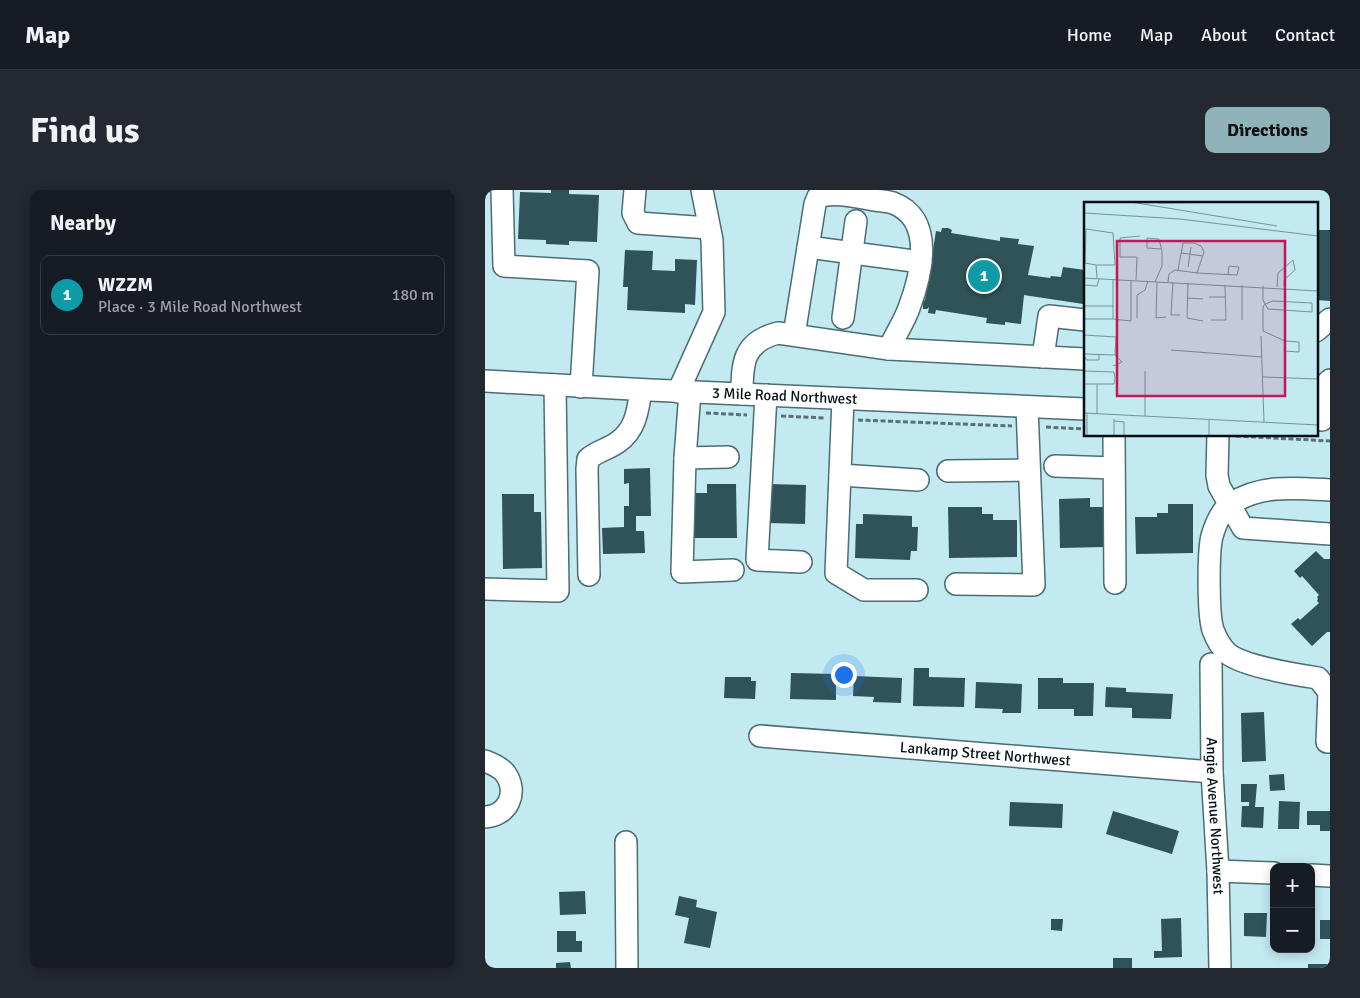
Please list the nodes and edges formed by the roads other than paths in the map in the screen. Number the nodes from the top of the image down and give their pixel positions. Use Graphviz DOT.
graph roads {
  1 [pos="502,190"];
  2 [pos="635,190"];
  3 [pos="702,190"];
  4 [pos="856,221"];
  5 [pos="709,228"];
  6 [pos="808,247"];
  7 [pos="852,252"];
  8 [pos="921,262"];
  9 [pos="843,318"];
  10 [pos="1330,319"];
  11 [pos="1084,320"];
  12 [pos="1317,330"];
  13 [pos="794,335"];
  14 [pos="889,349"];
  15 [pos="1043,357"];
  16 [pos="1084,359"];
  17 [pos="1330,380"];
  18 [pos="485,381"];
  19 [pos="555,385"];
  20 [pos="581,386"];
  21 [pos="641,390"];
  22 [pos="684,392"];
  23 [pos="742,394"];
  24 [pos="766,395"];
  25 [pos="843,399"];
  26 [pos="1027,407"];
  27 [pos="1084,409"];
  28 [pos="1323,420"];
  29 [pos="1114,436"];
  30 [pos="1217,436"];
  31 [pos="727,457"];
  32 [pos="685,458"];
  33 [pos="1055,466"];
  34 [pos="1114,468"];
  35 [pos="1029,470"];
  36 [pos="948,471"];
  37 [pos="840,475"];
  38 [pos="918,480"];
  39 [pos="1330,490"];
  40 [pos="1229,504"];
  41 [pos="1330,534"];
  42 [pos="801,562"];
  43 [pos="733,570"];
  44 [pos="589,574"];
  45 [pos="1115,583"];
  46 [pos="957,584"];
  47 [pos="485,589"];
  48 [pos="917,590"];
  49 [pos="1211,664"];
  50 [pos="1329,692"];
  51 [pos="760,736"];
  52 [pos="1330,742"];
  53 [pos="485,761"];
  54 [pos="1212,772"];
  55 [pos="485,818"];
  56 [pos="626,842"];
  57 [pos="1218,871"];
  58 [pos="1270,874"];
  59 [pos="1315,875"];
  60 [pos="1330,876"];
  61 [pos="627,968"];
  62 [pos="1220,968"];
  1 -- 20 [label="street"];
  2 -- 5 [label="street"];
  3 -- 5 [label="street"];
  4 -- 7 [label="street"];
  5 -- 22 [label="street"];
  6 -- 7 [label="street"];
  6 -- 8 [label="street"];
  6 -- 13 [label="street"];
  7 -- 8 [label="street"];
  7 -- 9 [label="street"];
  8 -- 14 [label="street"];
  10 -- 12 [label="street"];
  11 -- 15 [label="street"];
  13 -- 14 [label="street"];
  13 -- 23 [label="street"];
  14 -- 15 [label="street"];
  15 -- 16 [label="street"];
  17 -- 28 [label="street"];
  18 -- 19 [label="street, 3 Mile Road Northwest"];
  19 -- 20 [label="street, 3 Mile Road Northwest"];
  19 -- 47 [label="street"];
  20 -- 21 [label="street, 3 Mile Road Northwest"];
  21 -- 22 [label="street, 3 Mile Road Northwest"];
  21 -- 44 [label="street"];
  22 -- 23 [label="street, 3 Mile Road Northwest"];
  22 -- 32 [label="street"];
  23 -- 24 [label="street, 3 Mile Road Northwest"];
  24 -- 25 [label="street, 3 Mile Road Northwest"];
  24 -- 42 [label="street"];
  25 -- 26 [label="street, 3 Mile Road Northwest"];
  25 -- 37 [label="street"];
  26 -- 27 [label="street, 3 Mile Road Northwest"];
  26 -- 35 [label="street"];
  29 -- 34 [label="street"];
  30 -- 40 [label="street"];
  31 -- 32 [label="street"];
  32 -- 43 [label="street"];
  33 -- 34 [label="street"];
  34 -- 45 [label="street"];
  35 -- 36 [label="street"];
  35 -- 46 [label="street"];
  37 -- 38 [label="street"];
  37 -- 48 [label="street"];
  39 -- 40 [label="street"];
  40 -- 41 [label="street"];
  40 -- 50 [label="street"];
  49 -- 54 [label="street, Angie Avenue Northwest"];
  50 -- 52 [label="street"];
  51 -- 54 [label="street, Lankamp Street Northwest"];
  53 -- 55 [label="street"];
  54 -- 57 [label="street, Angie Avenue Northwest"];
  56 -- 61 [label="street"];
  57 -- 58 [label="street"];
  57 -- 62 [label="street, Angie Avenue Northwest"];
  59 -- 60 [label="street"];
}
